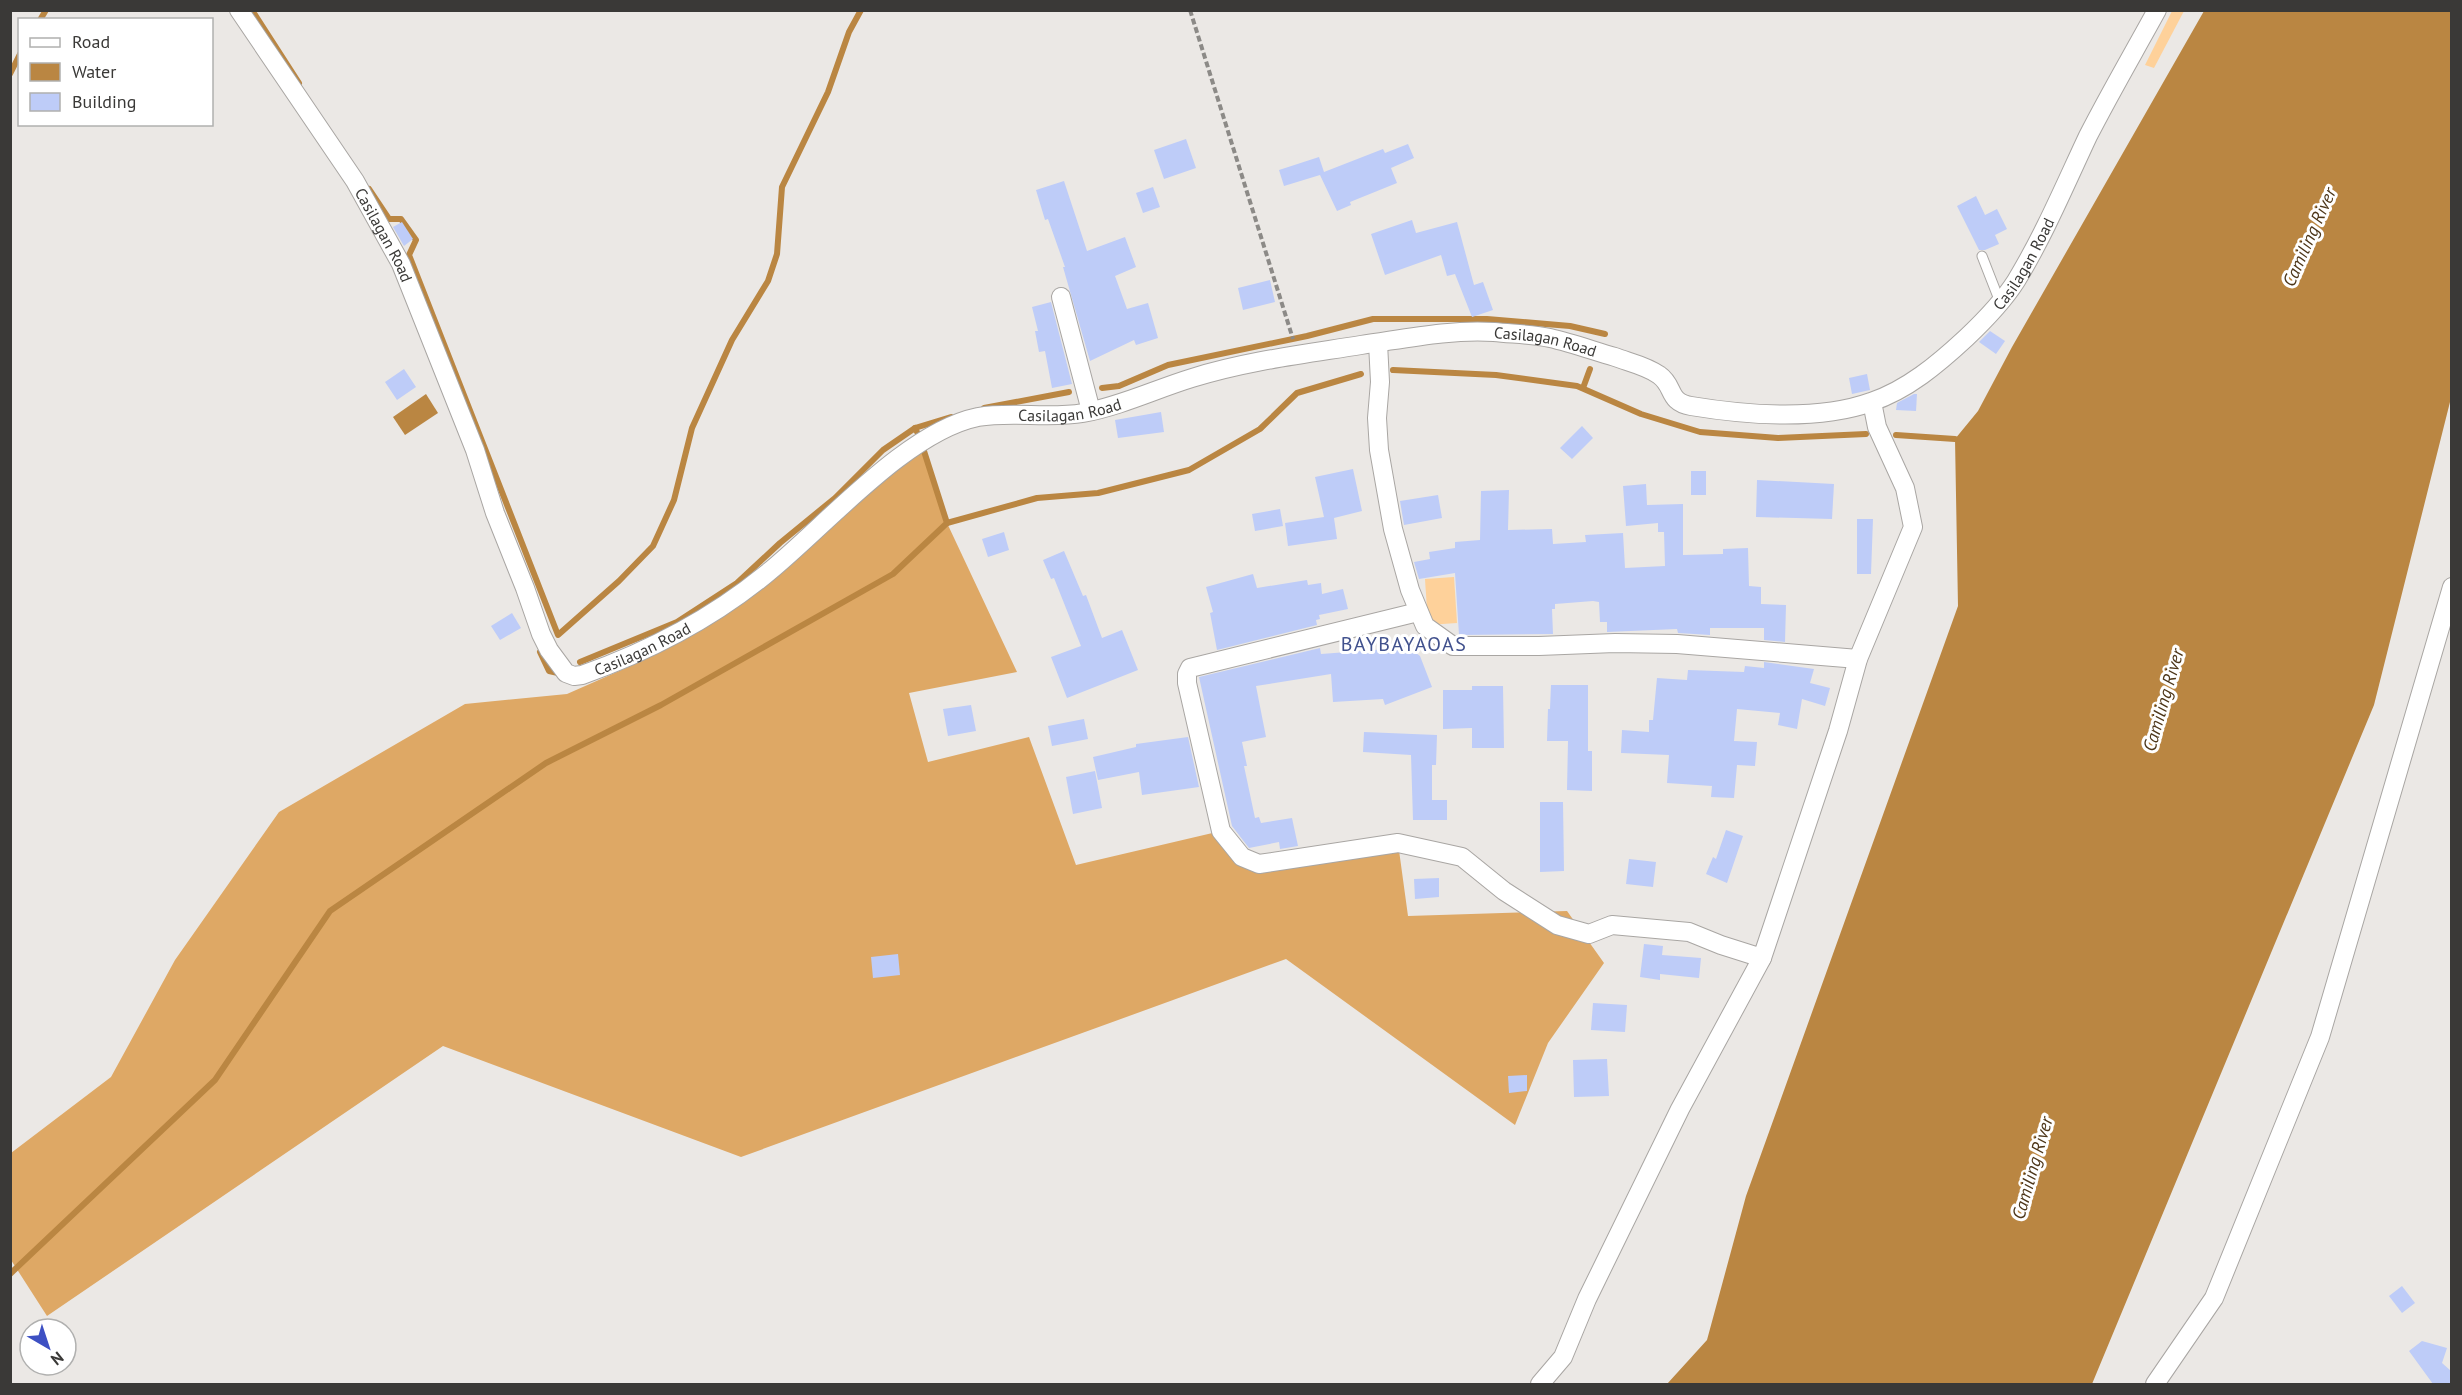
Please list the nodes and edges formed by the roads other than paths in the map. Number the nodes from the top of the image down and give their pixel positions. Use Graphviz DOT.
graph roads {
  1 [pos="239,10"];
  2 [pos="2157,10"];
  3 [pos="1982,256"];
  4 [pos="1061,297"];
  5 [pos="2000,302"];
  6 [pos="1378,342"];
  7 [pos="1872,402"];
  8 [pos="1091,411"];
  9 [pos="2451,587"];
  10 [pos="1419,612"];
  11 [pos="1858,659"];
  12 [pos="1761,958"];
  13 [pos="1540,1384"];
  14 [pos="2155,1384"];
  1 -- 8 [label="street, Casilagan Road"];
  2 -- 5 [label="street, Casilagan Road"];
  3 -- 5 [label="lane"];
  4 -- 8 [label="street"];
  5 -- 7 [label="street, Casilagan Road"];
  6 -- 7 [label="street, Casilagan Road"];
  6 -- 8 [label="street, Casilagan Road"];
  6 -- 10 [label="street"];
  7 -- 11 [label="street"];
  9 -- 14 [label="street"];
  10 -- 11 [label="street"];
  10 -- 12 [label="street"];
  11 -- 12 [label="street"];
  12 -- 13 [label="street"];
}
